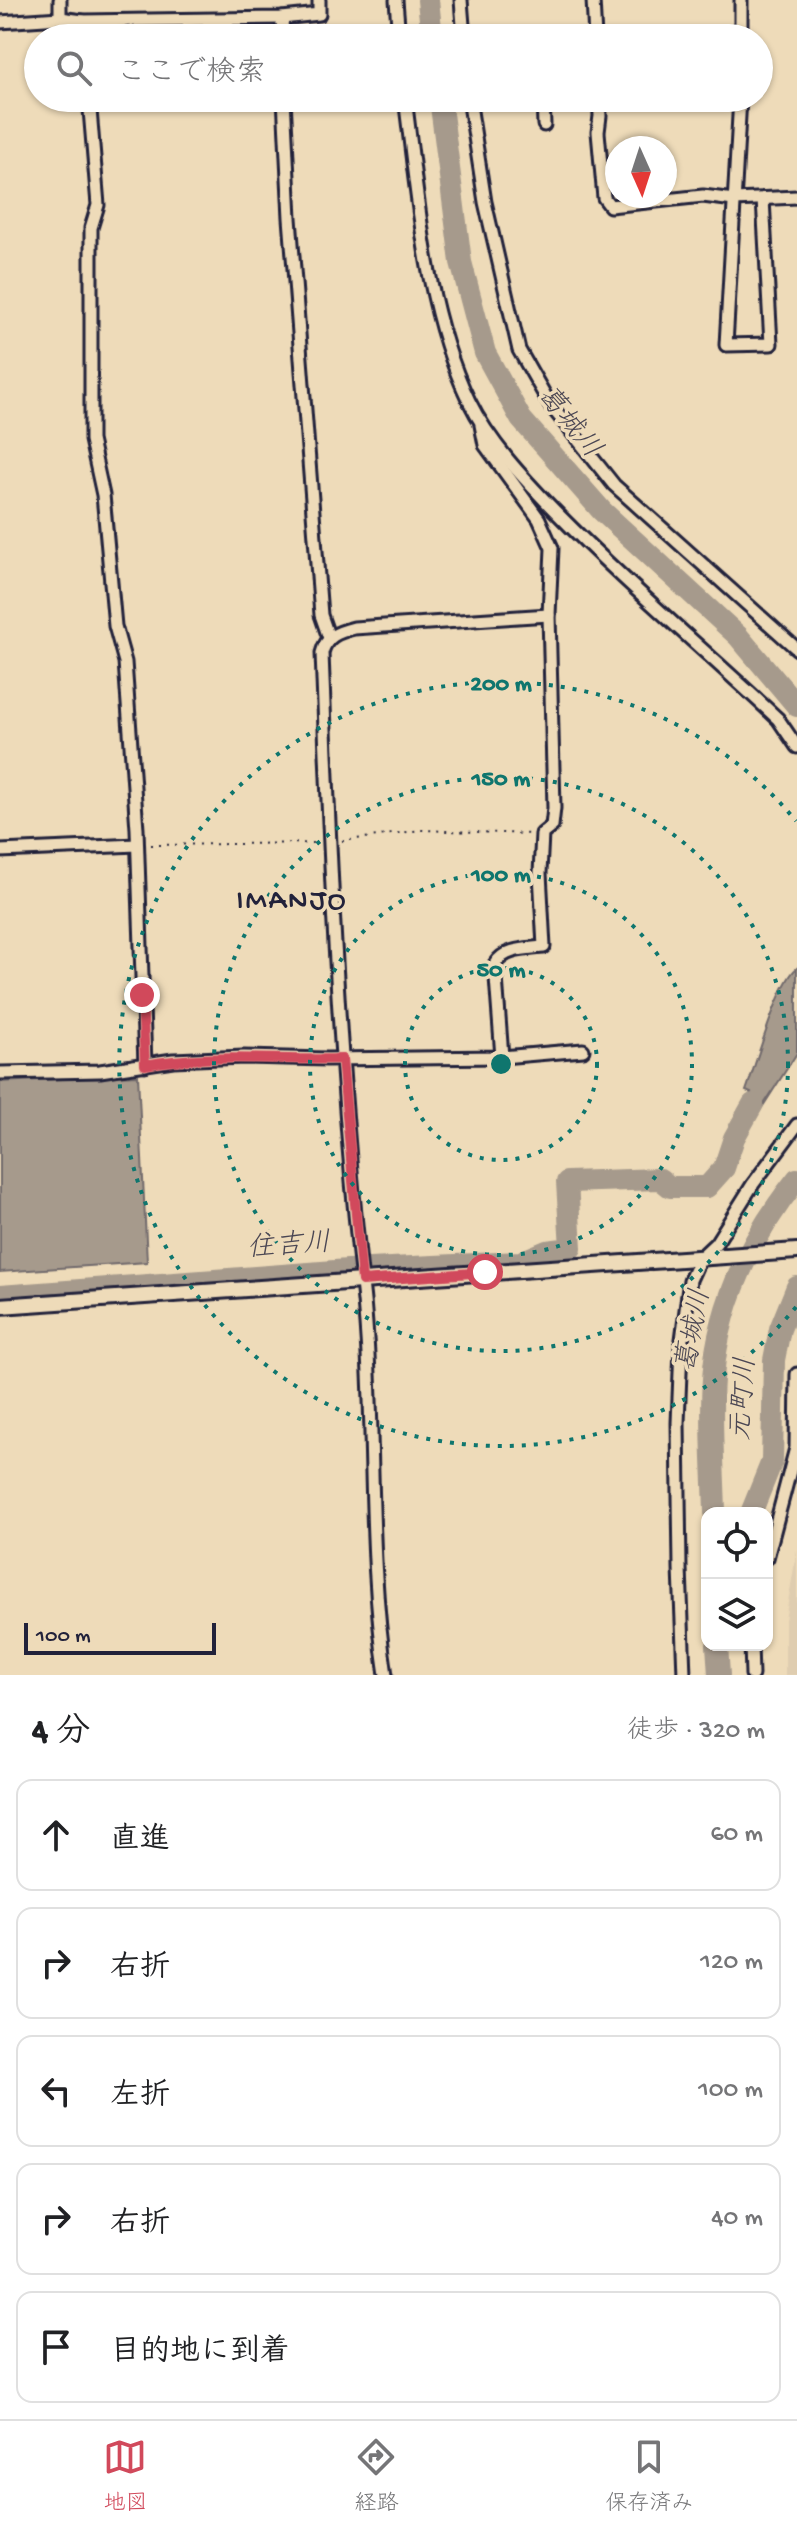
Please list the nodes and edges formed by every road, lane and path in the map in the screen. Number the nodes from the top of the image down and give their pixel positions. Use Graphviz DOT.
graph roads {
  1 [pos="60,0"];
  2 [pos="319,0"];
  3 [pos="396,0"];
  4 [pos="461,0"];
  5 [pos="593,0"];
  6 [pos="741,0"];
  7 [pos="60,18"];
  8 [pos="282,18"];
  9 [pos="83,21"];
  10 [pos="0,22"];
  11 [pos="83,24"];
  12 [pos="282,24"];
  13 [pos="398,24"];
  14 [pos="463,24"];
  15 [pos="594,24"];
  16 [pos="741,24"];
  17 [pos="90,112"];
  18 [pos="285,112"];
  19 [pos="407,112"];
  20 [pos="471,112"];
  21 [pos="544,112"];
  22 [pos="600,112"];
  23 [pos="739,112"];
  24 [pos="544,125"];
  25 [pos="797,197"];
  26 [pos="763,199"];
  27 [pos="734,200"];
  28 [pos="480,420"];
  29 [pos="549,615"];
  30 [pos="329,638"];
  31 [pos="797,649"];
  32 [pos="797,747"];
  33 [pos="542,834"];
  34 [pos="331,843"];
  35 [pos="137,845"];
  36 [pos="0,851"];
  37 [pos="583,1050"];
  38 [pos="502,1057"];
  39 [pos="342,1059"];
  40 [pos="145,1065"];
  41 [pos="0,1073"];
  42 [pos="797,1125"];
  43 [pos="797,1251"];
  44 [pos="707,1257"];
  45 [pos="361,1274"];
  46 [pos="0,1306"];
  47 [pos="797,1374"];
  48 [pos="773,1535"];
  49 [pos="751,1651"];
  50 [pos="386,1675"];
  51 [pos="684,1675"];
  52 [pos="752,1675"];
  1 -- 7 [label="street"];
  2 -- 8 [label="street"];
  3 -- 13 [label="street"];
  4 -- 14 [label="street"];
  5 -- 15 [label="street"];
  6 -- 16 [label="street"];
  7 -- 9 [label="street"];
  7 -- 10 [label="street"];
  8 -- 9 [label="street"];
  8 -- 12 [label="street"];
  9 -- 11 [label="street"];
  17 -- 35 [label="street"];
  18 -- 30 [label="street"];
  19 -- 28 [label="street"];
  20 -- 31 [label="street"];
  21 -- 24 [label="street"];
  22 -- 27 [label="street"];
  23 -- 27 [label="street"];
  25 -- 26 [label="street"];
  26 -- 27 [label="street"];
  26 -- 27 [label="street"];
  28 -- 29 [label="street"];
  28 -- 32 [label="street"];
  29 -- 30 [label="street"];
  29 -- 33 [label="street"];
  30 -- 34 [label="street"];
  33 -- 34 [label="path"];
  33 -- 38 [label="street"];
  34 -- 35 [label="path"];
  34 -- 39 [label="street"];
  35 -- 36 [label="street"];
  35 -- 40 [label="street"];
  37 -- 38 [label="street"];
  38 -- 39 [label="street"];
  39 -- 40 [label="street"];
  39 -- 45 [label="street"];
  40 -- 41 [label="street"];
  42 -- 44 [label="street"];
  43 -- 44 [label="street"];
  44 -- 45 [label="street"];
  44 -- 51 [label="street"];
  45 -- 46 [label="street"];
  45 -- 50 [label="street"];
  47 -- 48 [label="street"];
  49 -- 52 [label="street"];
}
